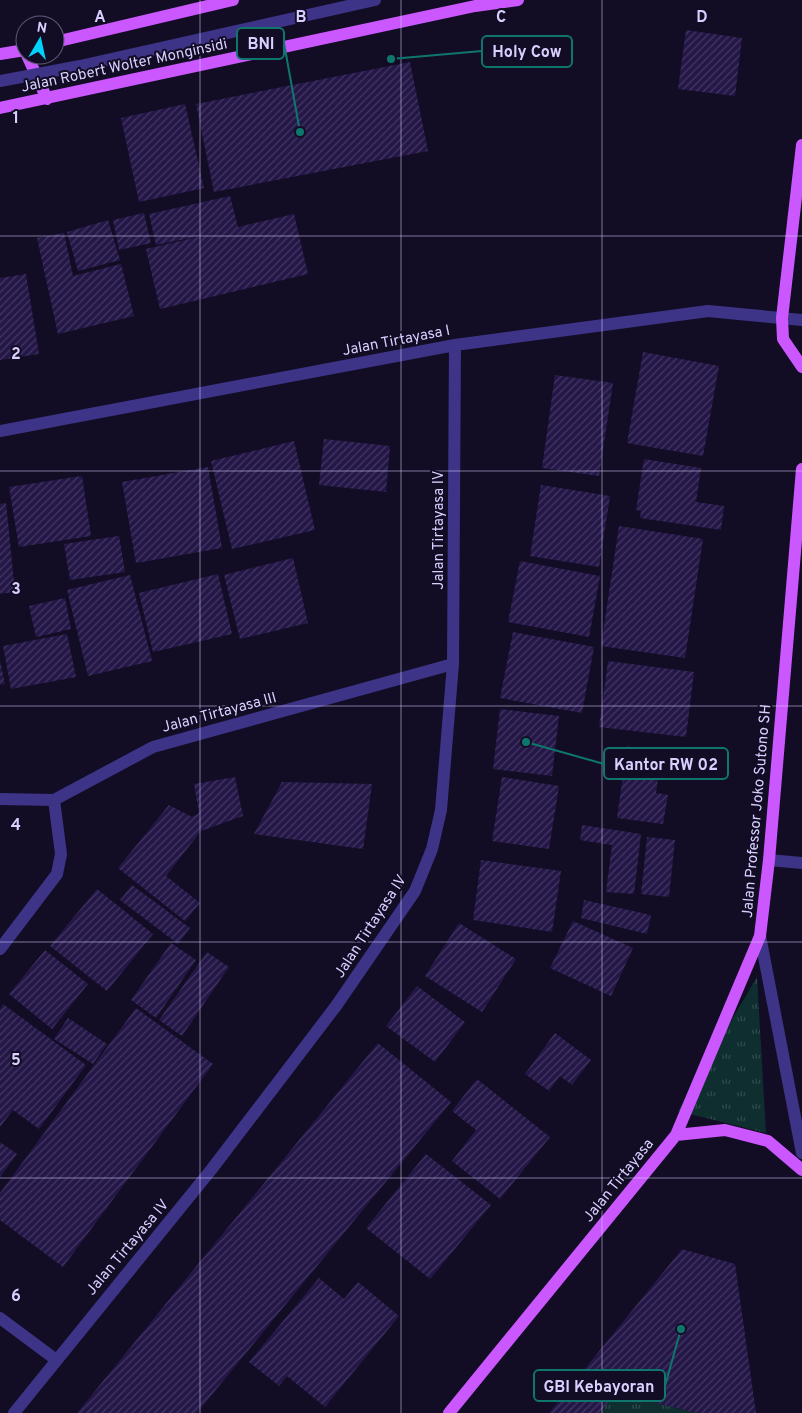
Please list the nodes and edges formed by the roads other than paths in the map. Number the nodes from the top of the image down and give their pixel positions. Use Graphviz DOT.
graph roads {
  1 [pos="233,0"];
  2 [pos="376,0"];
  3 [pos="518,0"];
  4 [pos="65,40"];
  5 [pos="15,52"];
  6 [pos="0,54"];
  7 [pos="32,65"];
  8 [pos="0,81"];
  9 [pos="47,99"];
  10 [pos="0,108"];
  11 [pos="802,145"];
  12 [pos="782,318"];
  13 [pos="802,320"];
  14 [pos="456,345"];
  15 [pos="802,367"];
  16 [pos="0,431"];
  17 [pos="802,469"];
  18 [pos="800,534"];
  19 [pos="453,664"];
  20 [pos="0,799"];
  21 [pos="54,800"];
  22 [pos="769,860"];
  23 [pos="802,863"];
  24 [pos="760,936"];
  25 [pos="0,949"];
  26 [pos="676,1135"];
  27 [pos="802,1153"];
  28 [pos="802,1170"];
  29 [pos="0,1318"];
  30 [pos="55,1359"];
  31 [pos="14,1413"];
  32 [pos="449,1413"];
  1 -- 4 [label="main road"];
  2 -- 8 [label="street, bridge"];
  3 -- 9 [label="main road, Jalan Robert Wolter Monginsidi"];
  5 -- 6 [label="main road"];
  7 -- 9 [label="main road"];
  9 -- 10 [label="main road, Jalan Robert Wolter Monginsidi"];
  11 -- 12 [label="main road"];
  12 -- 13 [label="street, Jalan Tirtayasa I"];
  12 -- 14 [label="street, Jalan Tirtayasa I"];
  12 -- 15 [label="main road"];
  14 -- 16 [label="street, Jalan Tirtayasa I"];
  14 -- 19 [label="street, Jalan Tirtayasa IV"];
  17 -- 18 [label="main road, Jalan Professor Joko Sutono SH"];
  18 -- 22 [label="main road, Jalan Professor Joko Sutono SH"];
  19 -- 21 [label="street, Jalan Tirtayasa III"];
  19 -- 30 [label="street, Jalan Tirtayasa IV"];
  20 -- 21 [label="street, Jalan Tirtayasa III"];
  21 -- 25 [label="street"];
  22 -- 23 [label="street"];
  22 -- 24 [label="main road, Jalan Professor Joko Sutono SH"];
  24 -- 26 [label="main road, Jalan Tirtayasa"];
  24 -- 27 [label="street, Jalan Professor Joko Sutono SH"];
  26 -- 28 [label="main road"];
  26 -- 32 [label="main road, Jalan Tirtayasa"];
  29 -- 30 [label="street"];
  30 -- 31 [label="street, Jalan Tirtayasa IV"];
}
